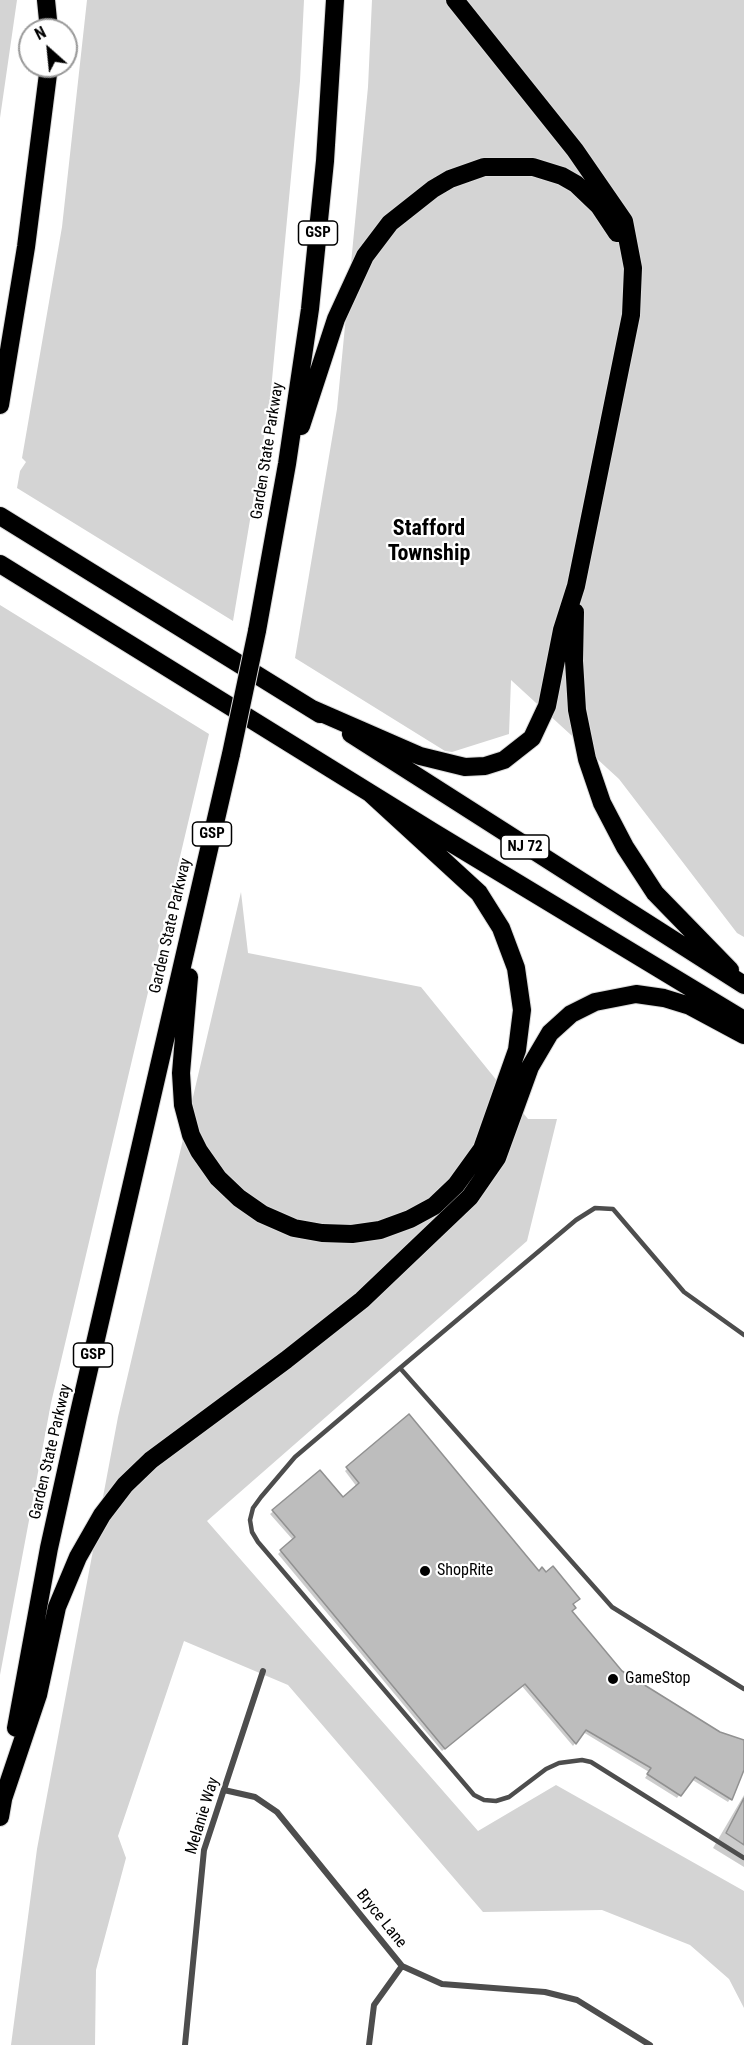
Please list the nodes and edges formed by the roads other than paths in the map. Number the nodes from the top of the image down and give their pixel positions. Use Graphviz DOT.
graph roads {
  1 [pos="46,0"];
  2 [pos="55,0"];
  3 [pos="334,0"];
  4 [pos="455,0"];
  5 [pos="49,18"];
  6 [pos="53,18"];
  7 [pos="47,78"];
  8 [pos="632,259"];
  9 [pos="0,405"];
  10 [pos="287,464"];
  11 [pos="0,516"];
  12 [pos="0,564"];
  13 [pos="576,586"];
  14 [pos="310,708"];
  15 [pos="370,794"];
  16 [pos="194,913"];
  17 [pos="743,985"];
  18 [pos="744,1020"];
  19 [pos="744,1035"];
  20 [pos="744,1335"];
  21 [pos="400,1368"];
  22 [pos="263,1671"];
  23 [pos="744,1689"];
  24 [pos="224,1790"];
  25 [pos="2,1808"];
  26 [pos="744,1858"];
  27 [pos="402,1966"];
  28 [pos="185,2045"];
  29 [pos="369,2045"];
  30 [pos="650,2045"];
  1 -- 5 [label="highway"];
  2 -- 6 [label="highway"];
  3 -- 10 [label="highway, Garden State Parkway / GSP"];
  4 -- 8 [label="highway"];
  7 -- 9 [label="highway"];
  8 -- 10 [label="highway"];
  8 -- 13 [label="highway"];
  10 -- 16 [label="highway, Garden State Parkway / GSP, bridge"];
  11 -- 14 [label="highway, NJ 72"];
  12 -- 15 [label="highway, NJ 72"];
  13 -- 14 [label="highway"];
  13 -- 17 [label="highway"];
  14 -- 17 [label="highway, NJ 72"];
  15 -- 16 [label="highway"];
  15 -- 18 [label="highway, NJ 72"];
  16 -- 25 [label="highway, Garden State Parkway / GSP"];
  19 -- 25 [label="highway"];
  20 -- 21 [label="lane"];
  21 -- 23 [label="lane"];
  21 -- 26 [label="lane"];
  22 -- 24 [label="street, Melanie Way"];
  24 -- 27 [label="street, Bryce Lane"];
  24 -- 28 [label="street, Melanie Way"];
  27 -- 29 [label="street"];
  27 -- 30 [label="street, Bryce Lane"];
}
